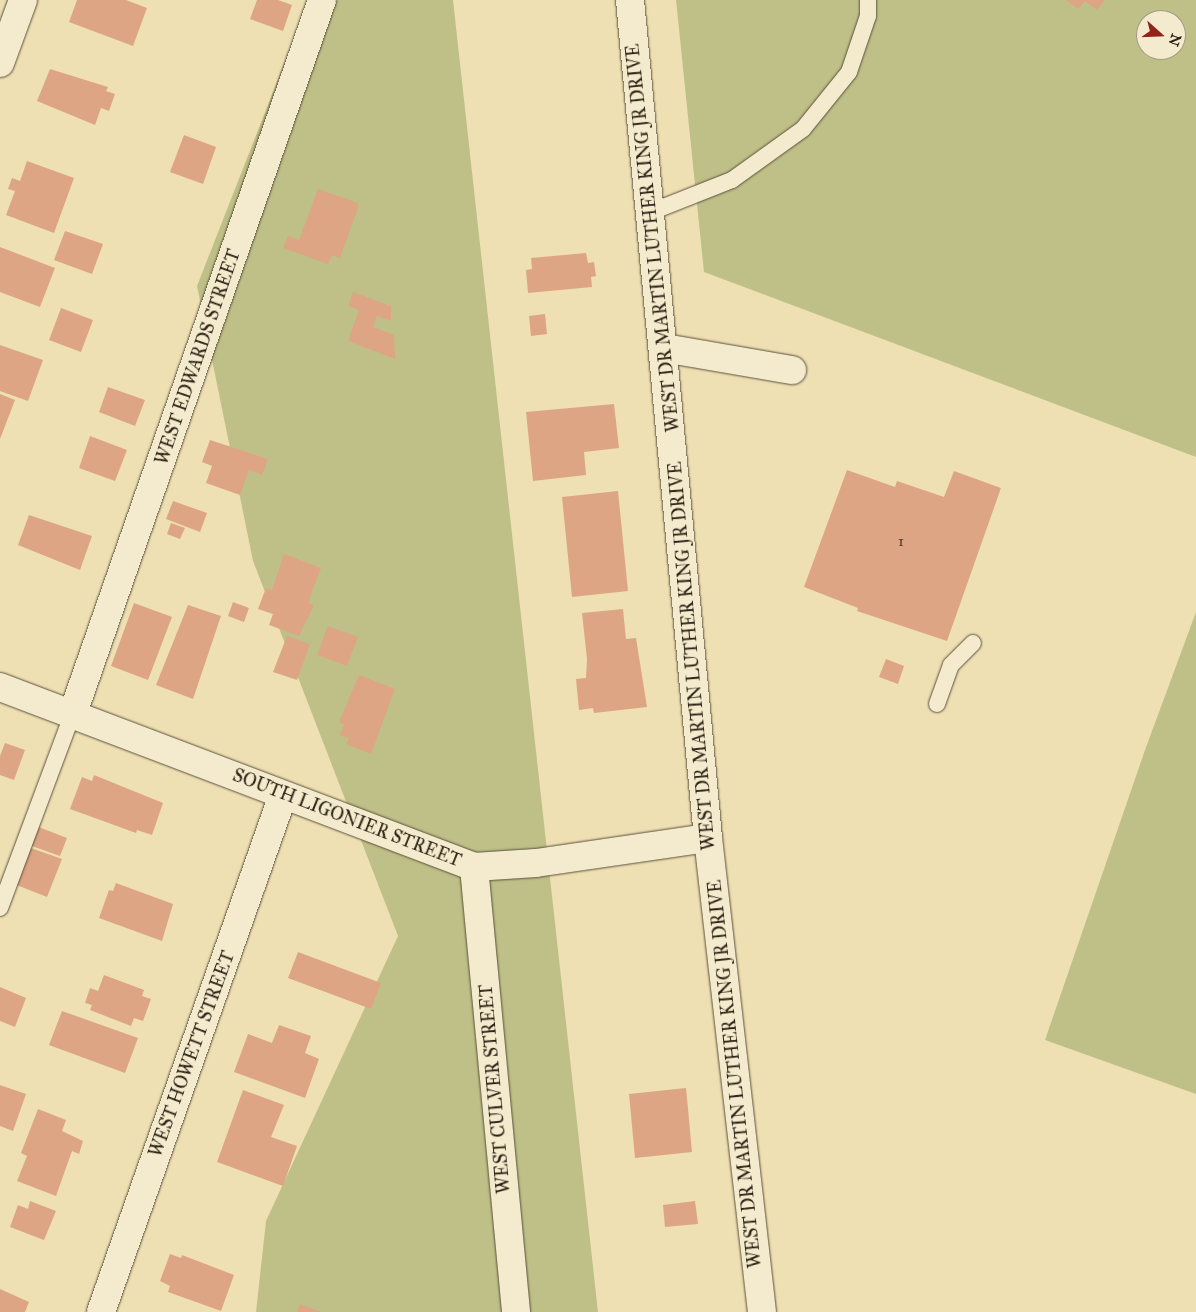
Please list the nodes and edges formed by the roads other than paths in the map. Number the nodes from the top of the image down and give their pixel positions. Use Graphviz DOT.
graph roads {
  1 [pos="23,0"];
  2 [pos="322,0"];
  3 [pos="630,0"];
  4 [pos="868,0"];
  5 [pos="0,63"];
  6 [pos="650,212"];
  7 [pos="664,348"];
  8 [pos="792,370"];
  9 [pos="973,643"];
  10 [pos="0,687"];
  11 [pos="937,704"];
  12 [pos="73,713"];
  13 [pos="283,795"];
  14 [pos="708,838"];
  15 [pos="474,866"];
  16 [pos="0,908"];
  17 [pos="101,1312"];
  18 [pos="516,1312"];
  19 [pos="762,1312"];
  1 -- 5 [label="street"];
  2 -- 12 [label="street, WEST EDWARDS STREET"];
  3 -- 6 [label="street, WEST DR MARTIN LUTHER KING JR DRIVE"];
  4 -- 6 [label="lane"];
  6 -- 7 [label="street, WEST DR MARTIN LUTHER KING JR DRIVE"];
  7 -- 8 [label="street"];
  7 -- 14 [label="street, WEST DR MARTIN LUTHER KING JR DRIVE"];
  9 -- 11 [label="lane"];
  10 -- 12 [label="street, SOUTH LIGONIER STREET"];
  12 -- 13 [label="street, SOUTH LIGONIER STREET"];
  12 -- 16 [label="lane"];
  13 -- 15 [label="street, SOUTH LIGONIER STREET"];
  13 -- 17 [label="street, WEST HOWETT STREET"];
  14 -- 15 [label="street, SOUTH LIGONIER STREET"];
  14 -- 19 [label="street, WEST DR MARTIN LUTHER KING JR DRIVE"];
  15 -- 18 [label="street, WEST CULVER STREET"];
}
